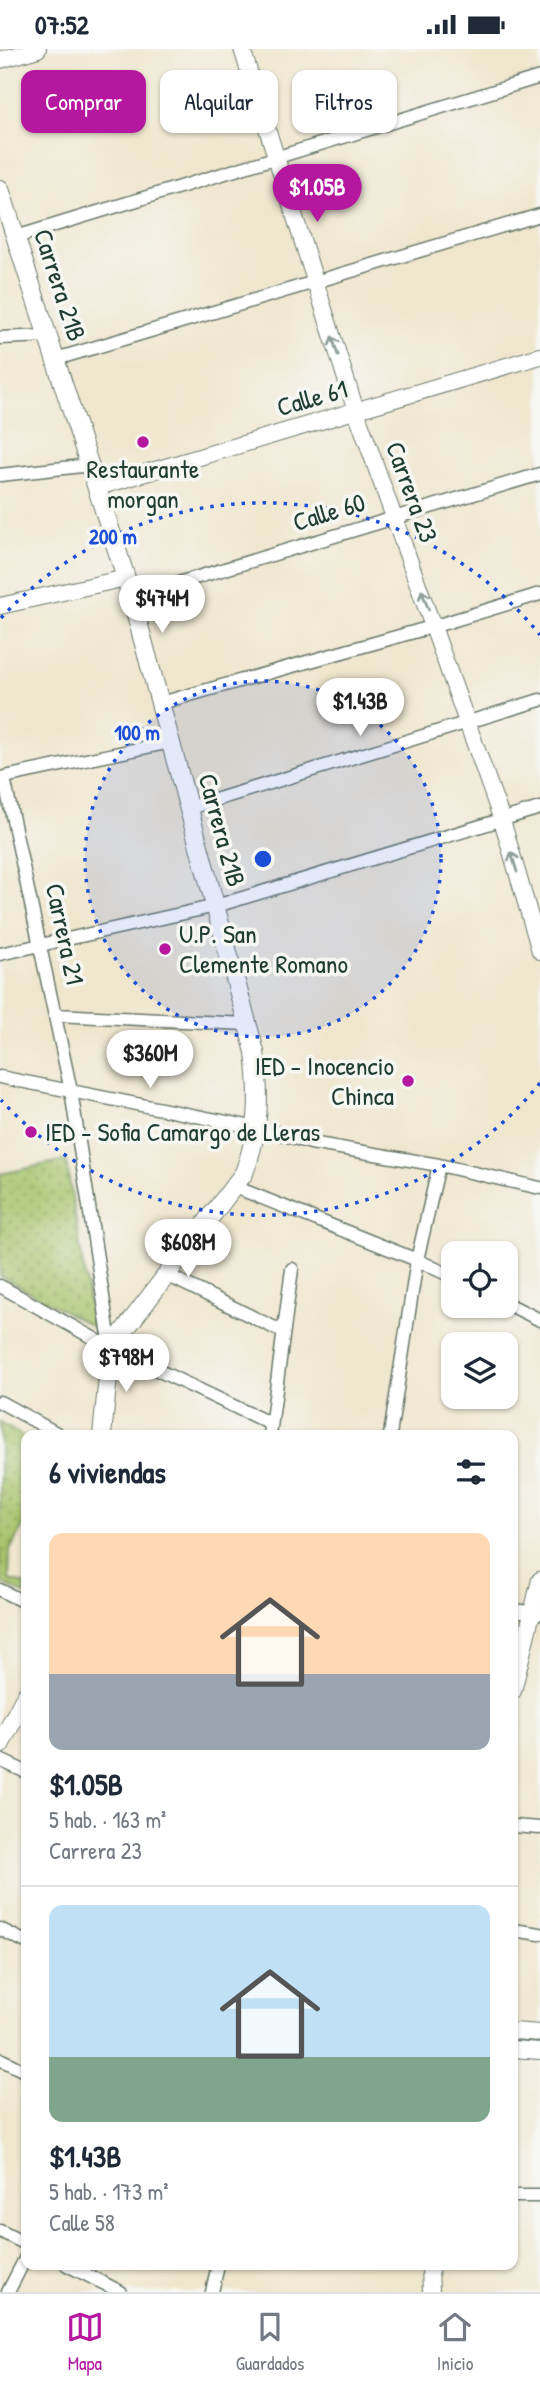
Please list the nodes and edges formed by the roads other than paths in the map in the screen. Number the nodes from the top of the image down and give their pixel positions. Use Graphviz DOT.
graph roads {
  1 [pos="242,49"];
  2 [pos="33,50"];
  3 [pos="0,60"];
  4 [pos="540,77"];
  5 [pos="277,156"];
  6 [pos="0,189"];
  7 [pos="540,215"];
  8 [pos="16,237"];
  9 [pos="315,283"];
  10 [pos="49,336"];
  11 [pos="0,338"];
  12 [pos="540,356"];
  13 [pos="56,359"];
  14 [pos="356,411"];
  15 [pos="91,465"];
  16 [pos="540,474"];
  17 [pos="0,475"];
  18 [pos="98,487"];
  19 [pos="396,517"];
  20 [pos="127,578"];
  21 [pos="540,594"];
  22 [pos="132,597"];
  23 [pos="0,606"];
  24 [pos="435,626"];
  25 [pos="540,700"];
  26 [pos="161,703"];
  27 [pos="468,722"];
  28 [pos="171,742"];
  29 [pos="2,778"];
  30 [pos="189,808"];
  31 [pos="540,808"];
  32 [pos="502,820"];
  33 [pos="216,906"];
  34 [pos="42,946"];
  35 [pos="540,951"];
  36 [pos="0,954"];
  37 [pos="55,1015"];
  38 [pos="247,1024"];
  39 [pos="0,1077"];
  40 [pos="71,1091"];
  41 [pos="257,1128"];
  42 [pos="439,1165"];
  43 [pos="235,1187"];
  44 [pos="540,1188"];
  45 [pos="417,1259"];
  46 [pos="292,1269"];
  47 [pos="441,1271"];
  48 [pos="167,1275"];
  49 [pos="0,1286"];
  50 [pos="518,1309"];
  51 [pos="540,1320"];
  52 [pos="283,1332"];
  53 [pos="111,1348"];
  54 [pos="0,1402"];
  55 [pos="51,1430"];
  56 [pos="103,1430"];
  57 [pos="271,1430"];
  58 [pos="391,1430"];
  59 [pos="540,1580"];
  60 [pos="0,1590"];
  61 [pos="21,1600"];
  62 [pos="518,1611"];
  63 [pos="536,1613"];
  64 [pos="518,1674"];
  65 [pos="21,1705"];
  66 [pos="0,1745"];
  67 [pos="0,1759"];
  68 [pos="21,1770"];
  69 [pos="518,1826"];
  70 [pos="540,1828"];
  71 [pos="0,1929"];
  72 [pos="518,1931"];
  73 [pos="540,1934"];
  74 [pos="21,1940"];
  75 [pos="518,2031"];
  76 [pos="540,2033"];
  77 [pos="518,2049"];
  78 [pos="540,2051"];
  79 [pos="0,2059"];
  80 [pos="21,2070"];
  81 [pos="518,2196"];
  82 [pos="540,2196"];
  83 [pos="0,2231"];
  84 [pos="21,2242"];
  85 [pos="21,2267"];
  86 [pos="76,2270"];
  87 [pos="217,2270"];
  88 [pos="429,2270"];
  89 [pos="119,2291"];
  90 [pos="8,2292"];
  91 [pos="212,2292"];
  92 [pos="431,2292"];
  1 -- 5 [label="street, Carrera 23"];
  2 -- 3 [label="street"];
  4 -- 5 [label="street"];
  5 -- 8 [label="street"];
  5 -- 9 [label="street, Carrera 23"];
  6 -- 8 [label="main road, Carrera 21B"];
  7 -- 9 [label="street"];
  8 -- 10 [label="main road, Carrera 21B"];
  9 -- 13 [label="street"];
  14 -- 9 [label="street, Carrera 23, one-way"];
  10 -- 11 [label="street"];
  10 -- 13 [label="main road, Carrera 21B"];
  12 -- 14 [label="street, Calle 61"];
  13 -- 15 [label="main road, Carrera 21B"];
  14 -- 18 [label="street, Calle 61"];
  14 -- 19 [label="street, Carrera 23"];
  15 -- 17 [label="street"];
  15 -- 18 [label="main road, Carrera 21B"];
  16 -- 19 [label="street, Calle 60"];
  18 -- 20 [label="main road, Carrera 21B"];
  19 -- 22 [label="street, Calle 60"];
  24 -- 19 [label="street, Carrera 23, one-way"];
  20 -- 22 [label="main road, Carrera 21B"];
  20 -- 23 [label="street"];
  21 -- 24 [label="street"];
  22 -- 26 [label="main road, Carrera 21B"];
  24 -- 26 [label="street"];
  24 -- 27 [label="street, Carrera 23"];
  25 -- 27 [label="street"];
  26 -- 28 [label="main road, Carrera 21B"];
  27 -- 30 [label="street"];
  27 -- 32 [label="street, Carrera 23"];
  28 -- 29 [label="street"];
  28 -- 30 [label="main road, Carrera 21B"];
  29 -- 34 [label="street, Carrera 21"];
  30 -- 33 [label="main road, Carrera 21B"];
  31 -- 32 [label="street"];
  32 -- 33 [label="street"];
  35 -- 32 [label="street, Carrera 23, one-way"];
  33 -- 34 [label="street"];
  33 -- 38 [label="main road, Carrera 21B"];
  34 -- 36 [label="street"];
  34 -- 37 [label="street, Carrera 21"];
  37 -- 38 [label="street"];
  37 -- 40 [label="street, Carrera 21"];
  38 -- 41 [label="main road, Carrera 21B"];
  39 -- 40 [label="street"];
  40 -- 41 [label="street"];
  40 -- 53 [label="street, Carrera 21"];
  41 -- 42 [label="street"];
  41 -- 43 [label="main road, Carrera 21B"];
  42 -- 44 [label="street"];
  42 -- 45 [label="street"];
  43 -- 45 [label="street"];
  43 -- 48 [label="main road, Carrera 21B"];
  45 -- 47 [label="street"];
  45 -- 58 [label="street"];
  46 -- 52 [label="street"];
  48 -- 52 [label="street"];
  48 -- 53 [label="main road, Carrera 21B"];
  49 -- 53 [label="street"];
  50 -- 51 [label="street"];
  52 -- 57 [label="street"];
  53 -- 56 [label="main road, Carrera 21"];
  53 -- 57 [label="street"];
  54 -- 55 [label="street"];
  59 -- 63 [label="street"];
  60 -- 61 [label="street"];
  62 -- 63 [label="street"];
  63 -- 64 [label="street"];
  65 -- 66 [label="main road"];
  67 -- 68 [label="street"];
  69 -- 70 [label="street"];
  71 -- 74 [label="street"];
  72 -- 73 [label="street"];
  75 -- 76 [label="street"];
  77 -- 78 [label="street"];
  79 -- 80 [label="street"];
  81 -- 82 [label="street"];
  83 -- 84 [label="street"];
  85 -- 90 [label="street"];
  86 -- 89 [label="street"];
  87 -- 91 [label="street"];
  88 -- 92 [label="street"];
}
